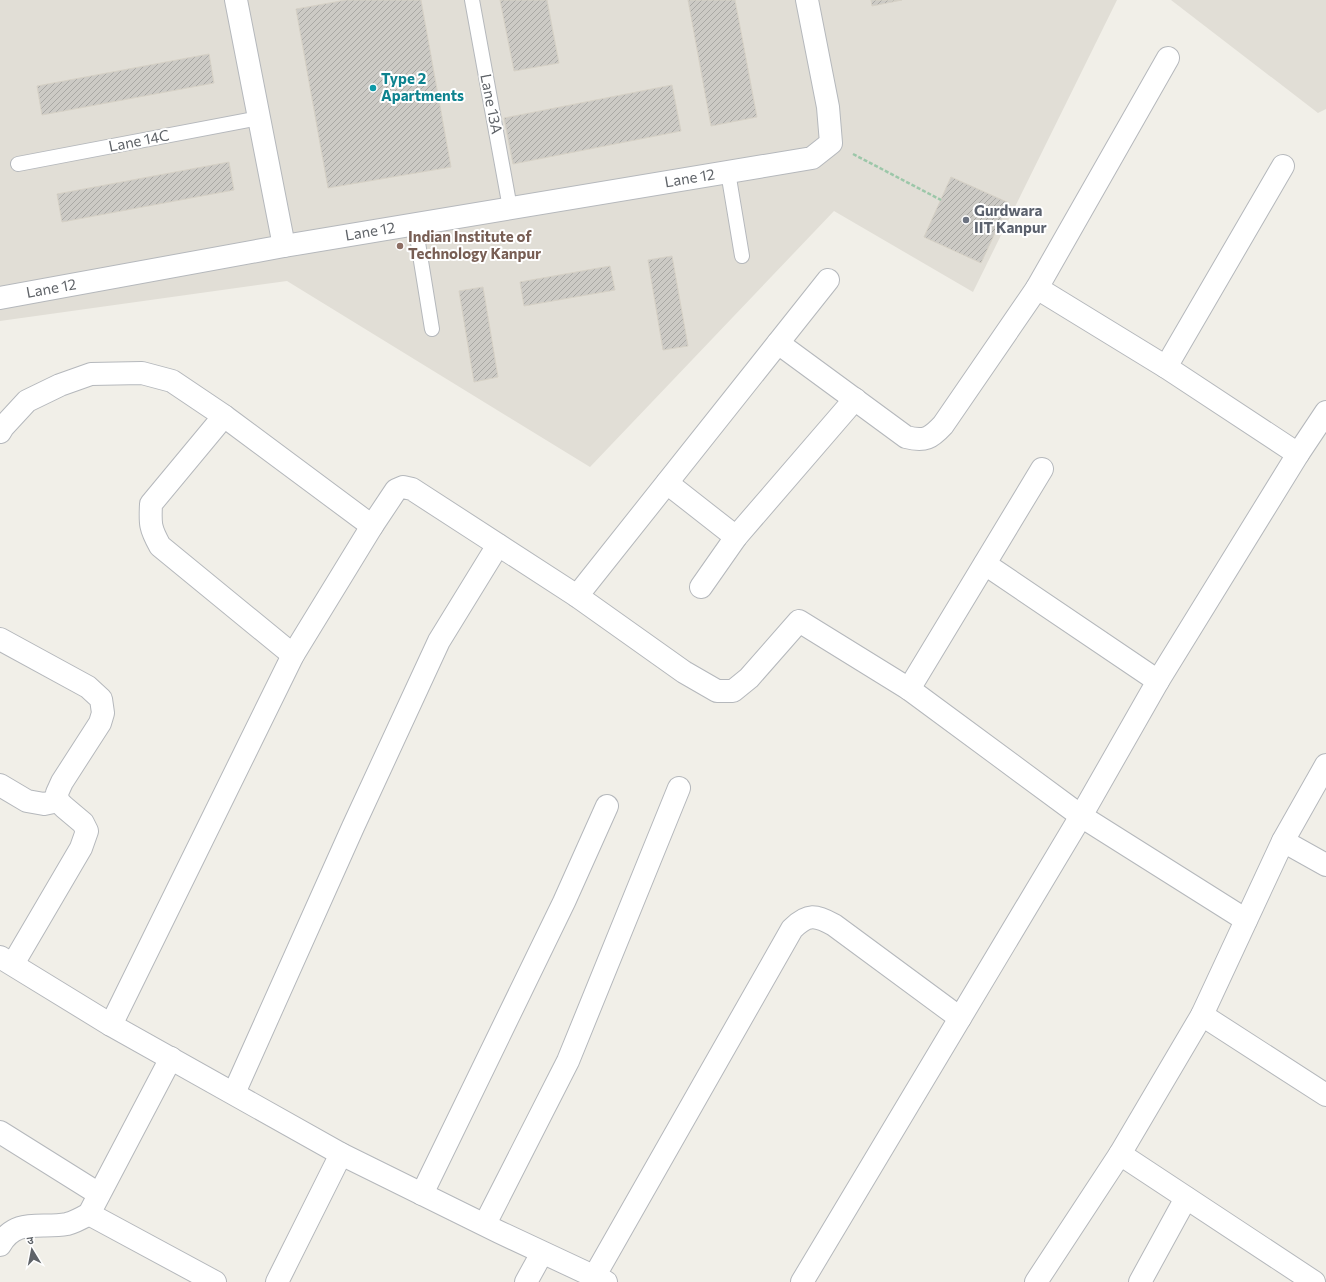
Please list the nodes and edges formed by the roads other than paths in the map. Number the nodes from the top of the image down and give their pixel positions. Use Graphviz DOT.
graph roads {
  1 [pos="236,0"];
  2 [pos="472,0"];
  3 [pos="807,0"];
  4 [pos="1168,58"];
  5 [pos="259,118"];
  6 [pos="18,164"];
  7 [pos="1283,166"];
  8 [pos="728,172"];
  9 [pos="510,208"];
  10 [pos="415,224"];
  11 [pos="284,246"];
  12 [pos="742,256"];
  13 [pos="828,280"];
  14 [pos="1037,288"];
  15 [pos="0,298"];
  16 [pos="432,329"];
  17 [pos="778,343"];
  18 [pos="1166,367"];
  19 [pos="855,399"];
  20 [pos="1326,412"];
  21 [pos="224,416"];
  22 [pos="0,432"];
  23 [pos="1298,454"];
  24 [pos="1042,469"];
  25 [pos="667,483"];
  26 [pos="372,526"];
  27 [pos="736,537"];
  28 [pos="498,545"];
  29 [pos="985,564"];
  30 [pos="701,587"];
  31 [pos="577,596"];
  32 [pos="0,639"];
  33 [pos="293,655"];
  34 [pos="1158,681"];
  35 [pos="909,689"];
  36 [pos="1326,765"];
  37 [pos="0,786"];
  38 [pos="680,788"];
  39 [pos="58,801"];
  40 [pos="607,806"];
  41 [pos="1081,816"];
  42 [pos="1283,841"];
  43 [pos="1326,865"];
  44 [pos="1246,920"];
  45 [pos="6,961"];
  46 [pos="1202,1015"];
  47 [pos="960,1018"];
  48 [pos="111,1025"];
  49 [pos="171,1058"];
  50 [pos="234,1093"];
  51 [pos="1326,1095"];
  52 [pos="0,1132"];
  53 [pos="341,1154"];
  54 [pos="1120,1154"];
  55 [pos="99,1194"];
  56 [pos="422,1194"];
  57 [pos="1186,1198"];
  58 [pos="89,1214"];
  59 [pos="485,1224"];
  60 [pos="0,1245"];
  61 [pos="542,1252"];
  62 [pos="600,1279"];
  63 [pos="215,1282"];
  64 [pos="277,1282"];
  65 [pos="526,1282"];
  66 [pos="802,1282"];
  67 [pos="1036,1282"];
  68 [pos="1140,1282"];
  69 [pos="1314,1282"];
  1 -- 5 [label="street"];
  2 -- 9 [label="lane, Lane 13A"];
  3 -- 8 [label="street, Lane 12"];
  4 -- 14 [label="street"];
  5 -- 6 [label="lane, Lane 14C"];
  5 -- 11 [label="street"];
  7 -- 18 [label="street"];
  8 -- 9 [label="street, Lane 12"];
  8 -- 12 [label="lane"];
  9 -- 10 [label="street, Lane 12"];
  10 -- 11 [label="street, Lane 12"];
  10 -- 16 [label="lane"];
  11 -- 15 [label="street, Lane 12"];
  13 -- 17 [label="street"];
  14 -- 18 [label="street"];
  14 -- 19 [label="street"];
  17 -- 19 [label="street"];
  17 -- 25 [label="street"];
  18 -- 23 [label="street"];
  19 -- 27 [label="street"];
  20 -- 23 [label="street"];
  21 -- 22 [label="street"];
  21 -- 26 [label="street"];
  21 -- 33 [label="street"];
  23 -- 34 [label="street"];
  24 -- 29 [label="street"];
  25 -- 27 [label="street"];
  25 -- 31 [label="street"];
  26 -- 28 [label="street"];
  26 -- 33 [label="street"];
  27 -- 30 [label="street"];
  28 -- 31 [label="street"];
  28 -- 50 [label="street"];
  29 -- 34 [label="street"];
  29 -- 35 [label="street"];
  31 -- 35 [label="street"];
  32 -- 39 [label="street"];
  33 -- 48 [label="street"];
  34 -- 41 [label="street"];
  35 -- 41 [label="street"];
  36 -- 42 [label="street"];
  37 -- 39 [label="street"];
  38 -- 59 [label="street"];
  39 -- 45 [label="street"];
  40 -- 56 [label="street"];
  41 -- 44 [label="street"];
  41 -- 47 [label="street"];
  42 -- 43 [label="street"];
  42 -- 44 [label="street"];
  44 -- 46 [label="street"];
  45 -- 48 [label="street"];
  46 -- 51 [label="street"];
  46 -- 54 [label="street"];
  47 -- 62 [label="street"];
  47 -- 66 [label="street"];
  48 -- 49 [label="street"];
  49 -- 50 [label="street"];
  49 -- 55 [label="street"];
  50 -- 53 [label="street"];
  52 -- 55 [label="street"];
  53 -- 56 [label="street"];
  53 -- 64 [label="street"];
  54 -- 57 [label="street"];
  54 -- 67 [label="street"];
  55 -- 58 [label="street"];
  56 -- 59 [label="street"];
  57 -- 68 [label="street"];
  57 -- 69 [label="street"];
  58 -- 60 [label="street"];
  58 -- 63 [label="street"];
  59 -- 61 [label="street"];
  61 -- 62 [label="street"];
  61 -- 65 [label="street"];
}
